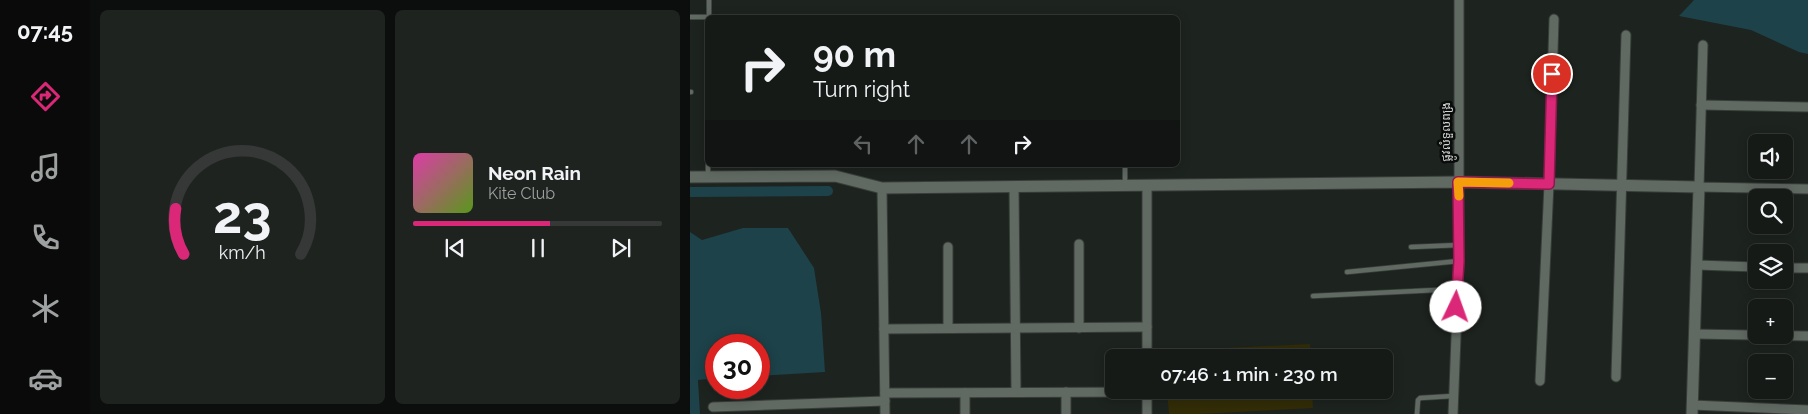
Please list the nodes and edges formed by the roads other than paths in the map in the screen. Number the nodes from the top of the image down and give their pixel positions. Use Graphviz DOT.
graph roads {
  1 [pos="709,0"];
  2 [pos="1459,0"];
  3 [pos="709,15"];
  4 [pos="690,17"];
  5 [pos="705,17"];
  6 [pos="1554,19"];
  7 [pos="1626,35"];
  8 [pos="1703,45"];
  9 [pos="1701,105"];
  10 [pos="1808,107"];
  11 [pos="708,167"];
  12 [pos="1125,167"];
  13 [pos="690,177"];
  14 [pos="708,177"];
  15 [pos="1458,182"];
  16 [pos="1549,184"];
  17 [pos="1125,185"];
  18 [pos="1146,185"];
  19 [pos="1622,186"];
  20 [pos="1014,187"];
  21 [pos="882,188"];
  22 [pos="1699,188"];
  23 [pos="1808,189"];
  24 [pos="1079,244"];
  25 [pos="1459,245"];
  26 [pos="948,247"];
  27 [pos="1411,247"];
  28 [pos="1459,261"];
  29 [pos="1697,265"];
  30 [pos="1748,267"];
  31 [pos="1793,268"];
  32 [pos="1808,268"];
  33 [pos="1347,272"];
  34 [pos="1457,289"];
  35 [pos="1313,296"];
  36 [pos="1146,327"];
  37 [pos="948,328"];
  38 [pos="1016,328"];
  39 [pos="1079,328"];
  40 [pos="884,329"];
  41 [pos="1694,334"];
  42 [pos="1808,336"];
  43 [pos="1147,349"];
  44 [pos="1616,377"];
  45 [pos="1540,381"];
  46 [pos="1016,392"];
  47 [pos="1066,392"];
  48 [pos="1105,392"];
  49 [pos="965,393"];
  50 [pos="1453,396"];
  51 [pos="885,397"];
  52 [pos="1147,399"];
  53 [pos="713,407"];
  54 [pos="1692,410"];
  55 [pos="1808,410"];
  56 [pos="885,414"];
  57 [pos="965,414"];
  58 [pos="1066,414"];
  59 [pos="1147,414"];
  60 [pos="1417,414"];
  61 [pos="1453,414"];
  1 -- 3 [label="lane"];
  2 -- 15 [label="street, ផ្លូវលំទួលពង្រ"];
  4 -- 5 [label="lane"];
  6 -- 16 [label="street"];
  7 -- 19 [label="street"];
  8 -- 9 [label="street"];
  9 -- 10 [label="street"];
  9 -- 22 [label="street"];
  11 -- 14 [label="lane"];
  12 -- 17 [label="lane"];
  13 -- 14 [label="street"];
  14 -- 21 [label="street"];
  15 -- 16 [label="street"];
  15 -- 18 [label="street"];
  15 -- 25 [label="street, ផ្លូវលំទួលពង្រ"];
  16 -- 19 [label="street"];
  16 -- 45 [label="street"];
  17 -- 18 [label="street"];
  17 -- 20 [label="street"];
  18 -- 36 [label="street"];
  19 -- 22 [label="street"];
  19 -- 44 [label="street"];
  20 -- 21 [label="street"];
  20 -- 38 [label="street"];
  21 -- 40 [label="street"];
  22 -- 23 [label="street"];
  22 -- 29 [label="street"];
  24 -- 39 [label="street"];
  25 -- 27 [label="lane"];
  25 -- 28 [label="street, ផ្លូវលំទួលពង្រ"];
  26 -- 37 [label="street"];
  28 -- 33 [label="lane"];
  28 -- 34 [label="street, ផ្លូវលំទួលពង្រ"];
  29 -- 30 [label="street"];
  29 -- 41 [label="street"];
  31 -- 32 [label="street"];
  34 -- 35 [label="lane"];
  34 -- 50 [label="street, ផ្លូវលំទួលពង្រ"];
  36 -- 39 [label="street"];
  36 -- 43 [label="street"];
  37 -- 38 [label="street"];
  37 -- 40 [label="street"];
  38 -- 39 [label="street"];
  38 -- 46 [label="street"];
  40 -- 51 [label="street"];
  41 -- 42 [label="street"];
  41 -- 54 [label="street"];
  46 -- 47 [label="street"];
  46 -- 49 [label="street"];
  47 -- 48 [label="street"];
  47 -- 58 [label="street"];
  49 -- 51 [label="street"];
  49 -- 57 [label="street"];
  50 -- 60 [label="lane"];
  50 -- 61 [label="street, ផ្លូវលំទួលពង្រ"];
  51 -- 53 [label="street"];
  51 -- 56 [label="street"];
  52 -- 59 [label="street"];
  54 -- 55 [label="street"];
}
